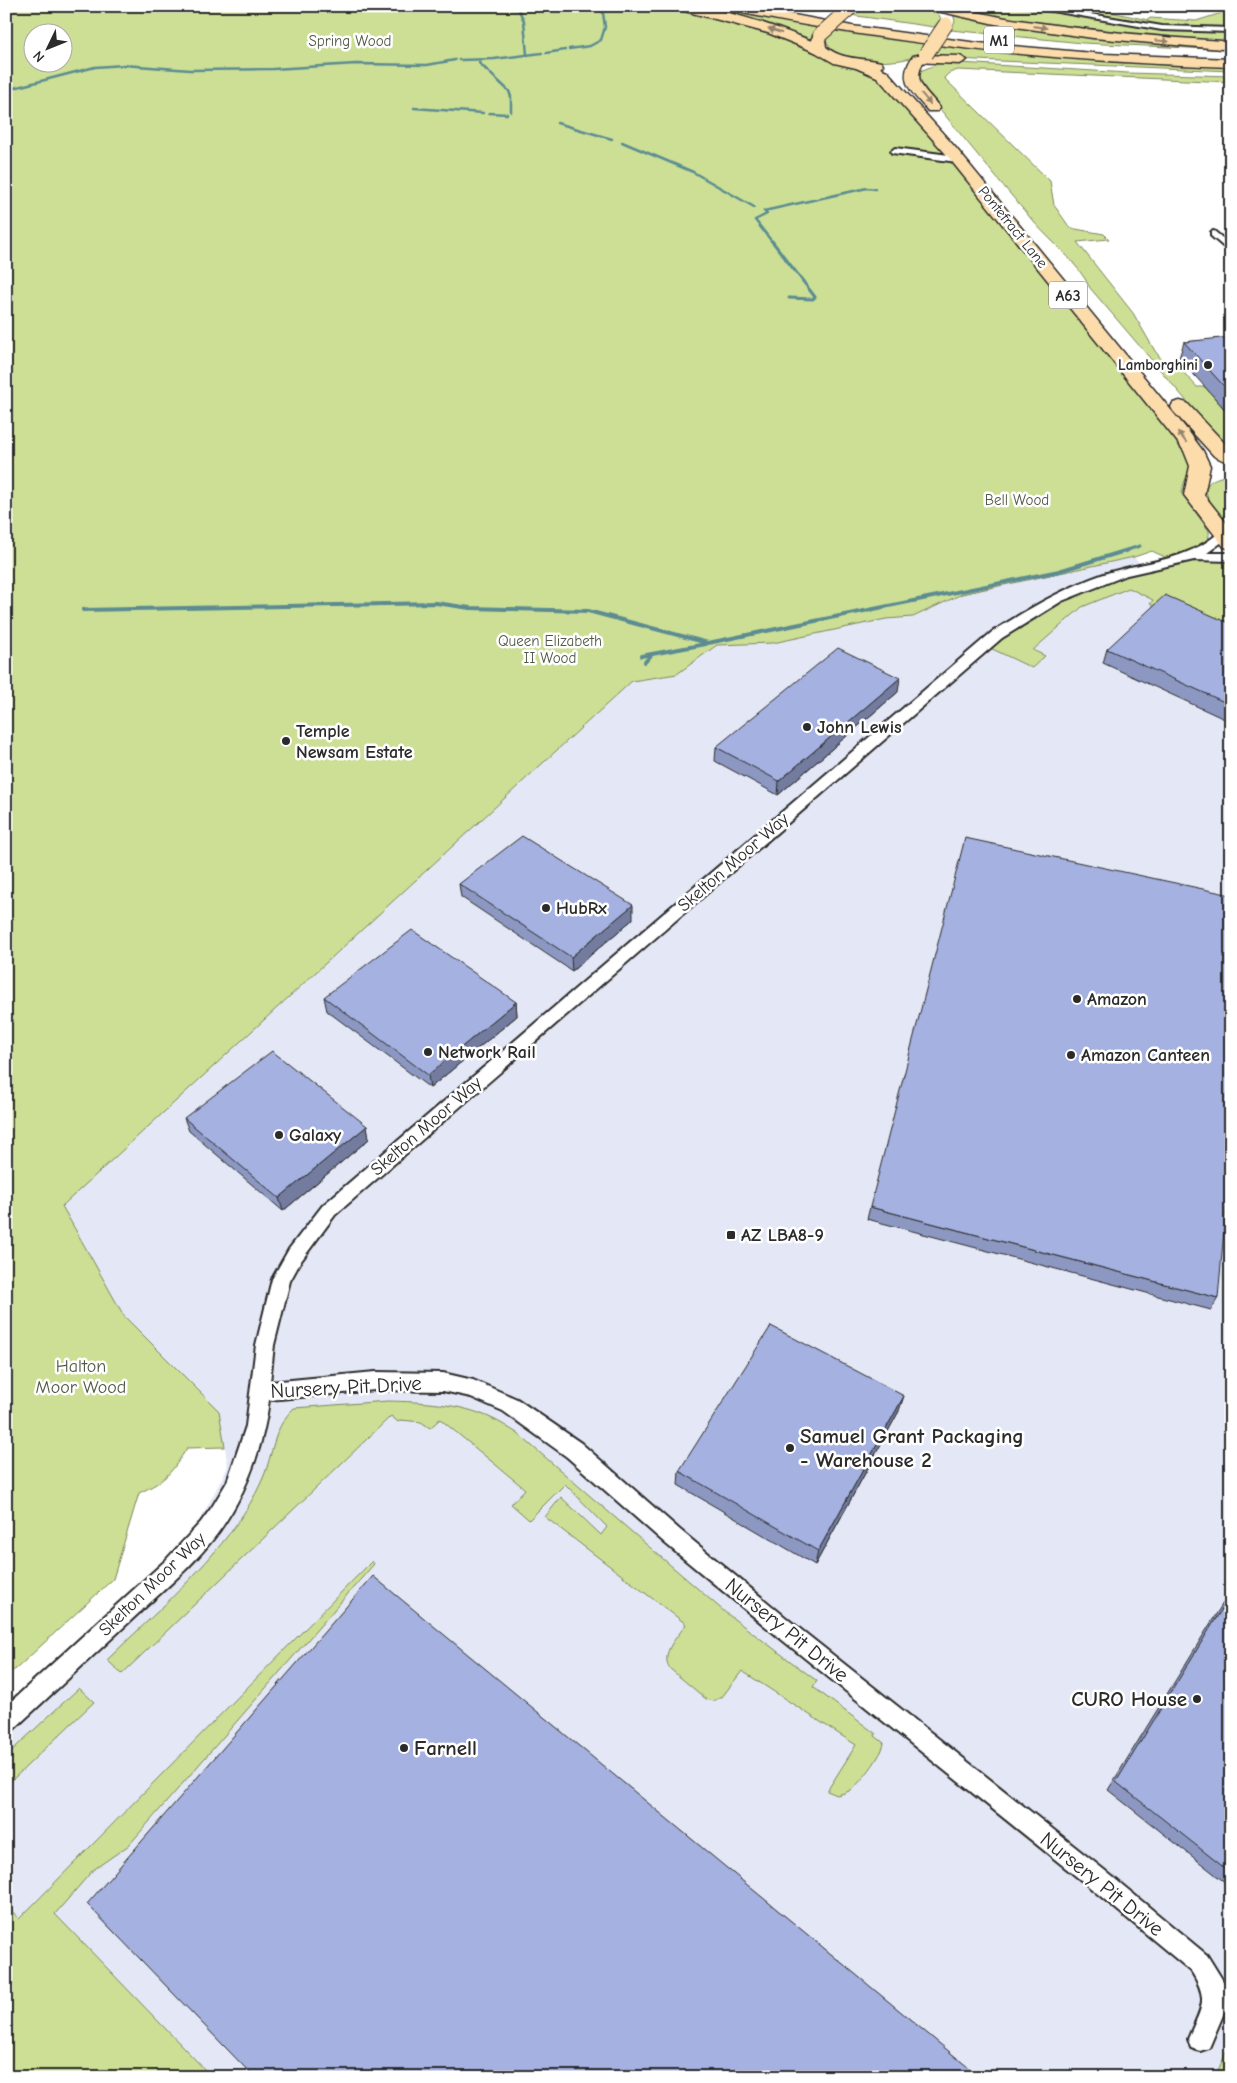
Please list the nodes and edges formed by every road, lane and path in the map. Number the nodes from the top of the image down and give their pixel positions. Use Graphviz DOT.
graph roads {
  1 [pos="681,6"];
  2 [pos="728,6"];
  3 [pos="769,6"];
  4 [pos="851,6"];
  5 [pos="1027,6"];
  6 [pos="939,7"];
  7 [pos="1231,30"];
  8 [pos="820,42"];
  9 [pos="1231,46"];
  10 [pos="1231,56"];
  11 [pos="910,63"];
  12 [pos="1231,63"];
  13 [pos="859,64"];
  14 [pos="1231,74"];
  15 [pos="895,151"];
  16 [pos="953,154"];
  17 [pos="1214,234"];
  18 [pos="1231,250"];
  19 [pos="1231,458"];
  20 [pos="1231,471"];
  21 [pos="1197,479"];
  22 [pos="1228,539"];
  23 [pos="1191,557"];
  24 [pos="1231,557"];
  25 [pos="259,1392"];
  26 [pos="6,1722"];
  27 [pos="1200,2039"];
  8 -- 1 [label="highway, one-way"];
  2 -- 12 [label="highway, M1"];
  3 -- 10 [label="highway, M1"];
  4 -- 8 [label="highway, bridge"];
  5 -- 7 [label="street"];
  6 -- 9 [label="highway, M1, one-way"];
  6 -- 11 [label="highway, bridge"];
  8 -- 13 [label="highway"];
  11 -- 13 [label="highway"];
  11 -- 14 [label="highway, M1"];
  11 -- 19 [label="highway, Pontefract Lane / A63, one-way"];
  13 -- 16 [label="highway, Pontefract Lane / A63"];
  15 -- 16 [label="street"];
  21 -- 16 [label="highway, Pontefract Lane / A63, one-way"];
  17 -- 18 [label="street"];
  20 -- 21 [label="highway"];
  21 -- 22 [label="highway, A63"];
  22 -- 23 [label="street, Skelton Moor Way"];
  23 -- 24 [label="street, Skelton Moor Way"];
  23 -- 25 [label="street, Skelton Moor Way"];
  25 -- 26 [label="street, Skelton Moor Way"];
  25 -- 27 [label="street, Nursery Pit Drive"];
}
